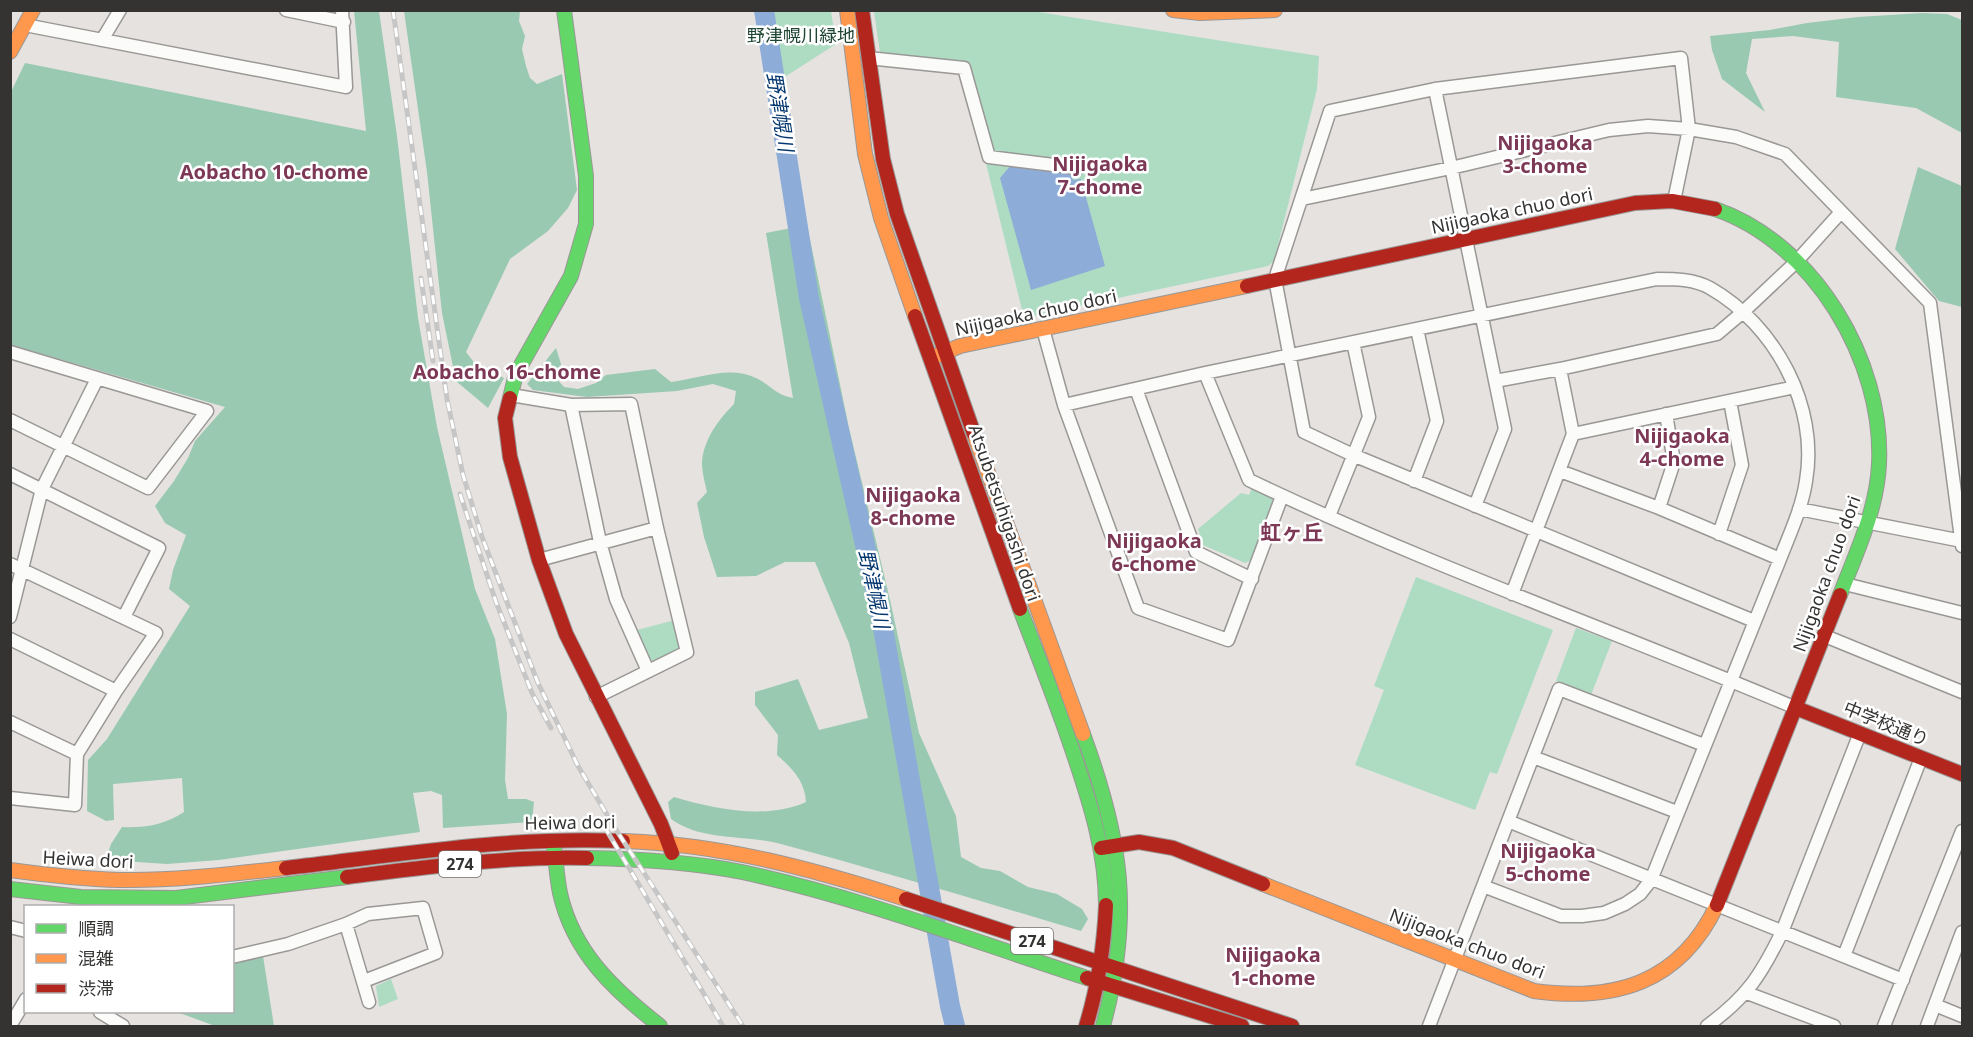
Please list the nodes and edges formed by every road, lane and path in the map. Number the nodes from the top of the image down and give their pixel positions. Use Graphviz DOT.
graph roads {
  1 [pos="33,10"];
  2 [pos="120,10"];
  3 [pos="286,10"];
  4 [pos="564,10"];
  5 [pos="847,10"];
  6 [pos="862,10"];
  7 [pos="1173,10"];
  8 [pos="1275,10"];
  9 [pos="1200,12"];
  10 [pos="343,16"];
  11 [pos="25,25"];
  12 [pos="102,40"];
  13 [pos="10,52"];
  14 [pos="868,58"];
  15 [pos="1436,89"];
  16 [pos="1689,129"];
  17 [pos="1078,168"];
  18 [pos="1451,168"];
  19 [pos="1302,199"];
  20 [pos="1674,201"];
  21 [pos="1841,212"];
  22 [pos="1466,239"];
  23 [pos="1796,262"];
  24 [pos="1275,279"];
  25 [pos="1743,312"];
  26 [pos="1481,315"];
  27 [pos="1042,329"];
  28 [pos="1417,329"];
  29 [pos="1353,342"];
  30 [pos="10,352"];
  31 [pos="944,352"];
  32 [pos="1290,356"];
  33 [pos="931,358"];
  34 [pos="1560,369"];
  35 [pos="1205,374"];
  36 [pos="97,379"];
  37 [pos="1495,381"];
  38 [pos="1795,387"];
  39 [pos="1136,389"];
  40 [pos="510,394"];
  41 [pos="1730,401"];
  42 [pos="571,405"];
  43 [pos="1064,405"];
  44 [pos="1665,414"];
  45 [pos="10,420"];
  46 [pos="1573,434"];
  47 [pos="63,446"];
  48 [pos="1353,455"];
  49 [pos="1560,471"];
  50 [pos="10,474"];
  51 [pos="1414,481"];
  52 [pos="42,489"];
  53 [pos="1282,496"];
  54 [pos="1475,507"];
  55 [pos="1659,508"];
  56 [pos="1799,509"];
  57 [pos="1329,516"];
  58 [pos="1867,523"];
  59 [pos="657,528"];
  60 [pos="1535,531"];
  61 [pos="1719,534"];
  62 [pos="1962,541"];
  63 [pos="600,542"];
  64 [pos="1962,546"];
  65 [pos="1780,559"];
  66 [pos="538,560"];
  67 [pos="16,567"];
  68 [pos="1252,579"];
  69 [pos="1845,584"];
  70 [pos="1512,594"];
  71 [pos="1962,613"];
  72 [pos="10,617"];
  73 [pos="124,617"];
  74 [pos="1754,621"];
  75 [pos="1825,636"];
  76 [pos="10,639"];
  77 [pos="648,671"];
  78 [pos="1730,681"];
  79 [pos="116,691"];
  80 [pos="1962,692"];
  81 [pos="596,697"];
  82 [pos="1072,704"];
  83 [pos="1058,708"];
  84 [pos="1796,708"];
  85 [pos="10,722"];
  86 [pos="1860,733"];
  87 [pos="1704,745"];
  88 [pos="77,754"];
  89 [pos="1533,757"];
  90 [pos="1921,758"];
  91 [pos="1962,774"];
  92 [pos="10,798"];
  93 [pos="1677,812"];
  94 [pos="1508,822"];
  95 [pos="1962,831"];
  96 [pos="553,841"];
  97 [pos="668,844"];
  98 [pos="1116,844"];
  99 [pos="1101,848"];
  100 [pos="556,857"];
  101 [pos="676,862"];
  102 [pos="10,870"];
  103 [pos="1651,880"];
  104 [pos="1484,886"];
  105 [pos="10,889"];
  106 [pos="1717,906"];
  107 [pos="346,924"];
  108 [pos="1782,932"];
  109 [pos="1962,934"];
  110 [pos="1844,956"];
  111 [pos="234,957"];
  112 [pos="1455,959"];
  113 [pos="1100,963"];
  114 [pos="1115,968"];
  115 [pos="1903,980"];
  116 [pos="364,981"];
  117 [pos="1097,981"];
  118 [pos="1113,986"];
  119 [pos="1747,993"];
  120 [pos="24,1002"];
  121 [pos="369,1002"];
  122 [pos="1935,1005"];
  123 [pos="103,1013"];
  124 [pos="1962,1016"];
  125 [pos="10,1026"];
  126 [pos="123,1026"];
  127 [pos="660,1026"];
  128 [pos="1086,1026"];
  129 [pos="1103,1026"];
  130 [pos="1242,1026"];
  131 [pos="1292,1026"];
  132 [pos="1429,1026"];
  133 [pos="1707,1026"];
  134 [pos="1834,1026"];
  135 [pos="1884,1026"];
  136 [pos="1927,1026"];
  1 -- 11 [label="main road"];
  2 -- 12 [label="street"];
  3 -- 10 [label="street"];
  4 -- 40 [label="main road"];
  5 -- 33 [label="main road, Atsubetsuhigashi dori"];
  6 -- 14 [label="main road, Atsubetsuhigashi dori"];
  7 -- 9 [label="main road"];
  8 -- 9 [label="main road"];
  10 -- 12 [label="street"];
  11 -- 12 [label="street"];
  11 -- 13 [label="main road"];
  14 -- 17 [label="street"];
  14 -- 31 [label="main road, Atsubetsuhigashi dori"];
  15 -- 16 [label="street"];
  15 -- 18 [label="street"];
  15 -- 19 [label="street"];
  16 -- 18 [label="street"];
  16 -- 20 [label="street"];
  16 -- 21 [label="street"];
  18 -- 19 [label="street"];
  18 -- 22 [label="street"];
  19 -- 24 [label="street"];
  20 -- 22 [label="main road, Nijigaoka chuo dori"];
  20 -- 23 [label="main road, Nijigaoka chuo dori"];
  21 -- 23 [label="street"];
  21 -- 62 [label="street"];
  22 -- 24 [label="main road, Nijigaoka chuo dori"];
  22 -- 26 [label="street"];
  23 -- 25 [label="street"];
  23 -- 58 [label="main road, Nijigaoka chuo dori"];
  24 -- 27 [label="main road, Nijigaoka chuo dori"];
  24 -- 32 [label="street"];
  25 -- 26 [label="street"];
  25 -- 34 [label="street"];
  25 -- 38 [label="street"];
  26 -- 28 [label="street"];
  26 -- 37 [label="street"];
  27 -- 31 [label="main road, Nijigaoka chuo dori"];
  27 -- 43 [label="street"];
  28 -- 29 [label="street"];
  28 -- 51 [label="street"];
  29 -- 32 [label="street"];
  29 -- 48 [label="street"];
  30 -- 36 [label="street"];
  31 -- 33 [label="main road, Nijigaoka chuo dori"];
  31 -- 82 [label="main road, Atsubetsuhigashi dori"];
  32 -- 35 [label="street"];
  32 -- 48 [label="street"];
  33 -- 83 [label="main road, Atsubetsuhigashi dori"];
  34 -- 37 [label="street"];
  34 -- 46 [label="street"];
  35 -- 39 [label="street"];
  35 -- 53 [label="street"];
  36 -- 47 [label="street"];
  36 -- 47 [label="street"];
  37 -- 54 [label="street"];
  38 -- 41 [label="street"];
  38 -- 56 [label="street"];
  39 -- 43 [label="street"];
  39 -- 68 [label="street"];
  40 -- 42 [label="street"];
  40 -- 66 [label="main road"];
  41 -- 44 [label="street"];
  41 -- 61 [label="street"];
  42 -- 59 [label="street"];
  42 -- 63 [label="street"];
  43 -- 68 [label="street"];
  44 -- 46 [label="street"];
  44 -- 55 [label="street"];
  45 -- 47 [label="street"];
  46 -- 49 [label="street"];
  47 -- 52 [label="street"];
  48 -- 51 [label="street"];
  48 -- 57 [label="street"];
  49 -- 55 [label="street"];
  49 -- 60 [label="street"];
  50 -- 52 [label="street"];
  51 -- 54 [label="street"];
  52 -- 67 [label="street"];
  52 -- 73 [label="street"];
  53 -- 57 [label="street"];
  53 -- 68 [label="street"];
  54 -- 60 [label="street"];
  55 -- 61 [label="street"];
  56 -- 58 [label="street"];
  56 -- 65 [label="street"];
  57 -- 70 [label="street"];
  58 -- 62 [label="street"];
  58 -- 69 [label="main road, Nijigaoka chuo dori"];
  59 -- 63 [label="street"];
  59 -- 77 [label="street"];
  60 -- 70 [label="street"];
  60 -- 74 [label="street"];
  61 -- 65 [label="street"];
  62 -- 64 [label="street"];
  63 -- 66 [label="street"];
  63 -- 77 [label="street"];
  65 -- 74 [label="street"];
  66 -- 81 [label="main road"];
  67 -- 72 [label="street"];
  67 -- 73 [label="street"];
  69 -- 71 [label="street"];
  69 -- 75 [label="main road, Nijigaoka chuo dori"];
  70 -- 78 [label="street"];
  73 -- 79 [label="street"];
  74 -- 78 [label="street"];
  75 -- 80 [label="street"];
  75 -- 84 [label="main road, Nijigaoka chuo dori"];
  76 -- 79 [label="street"];
  77 -- 81 [label="street"];
  78 -- 84 [label="street"];
  78 -- 87 [label="street"];
  79 -- 88 [label="street"];
  81 -- 97 [label="main road"];
  82 -- 83 [label="main road"];
  82 -- 98 [label="main road, Atsubetsuhigashi dori"];
  83 -- 99 [label="main road, Atsubetsuhigashi dori"];
  84 -- 86 [label="main road, 中学校通り"];
  84 -- 106 [label="main road, Nijigaoka chuo dori"];
  85 -- 88 [label="street"];
  86 -- 90 [label="main road, 中学校通り"];
  86 -- 108 [label="street"];
  87 -- 89 [label="street"];
  87 -- 93 [label="street"];
  88 -- 92 [label="street"];
  89 -- 93 [label="street"];
  89 -- 94 [label="street"];
  90 -- 91 [label="main road, 中学校通り"];
  90 -- 110 [label="street"];
  93 -- 103 [label="street"];
  94 -- 103 [label="street"];
  94 -- 104 [label="street"];
  95 -- 115 [label="street"];
  96 -- 97 [label="main road, Heiwa dori / 274"];
  96 -- 100 [label="main road"];
  96 -- 102 [label="main road, Heiwa dori / 274"];
  97 -- 101 [label="main road"];
  97 -- 113 [label="main road, Heiwa dori / 274"];
  98 -- 99 [label="main road, Nijigaoka chuo dori"];
  98 -- 112 [label="main road, Nijigaoka chuo dori"];
  98 -- 114 [label="main road, Atsubetsuhigashi dori"];
  99 -- 113 [label="main road, Atsubetsuhigashi dori"];
  100 -- 101 [label="main road, Heiwa dori / 274"];
  100 -- 105 [label="main road, Heiwa dori / 274"];
  100 -- 127 [label="main road"];
  101 -- 117 [label="main road, Heiwa dori / 274"];
  103 -- 104 [label="street"];
  103 -- 106 [label="street"];
  104 -- 112 [label="street"];
  106 -- 108 [label="street"];
  106 -- 112 [label="main road, Nijigaoka chuo dori"];
  107 -- 111 [label="street"];
  107 -- 116 [label="street"];
  107 -- 116 [label="street"];
  108 -- 110 [label="street"];
  108 -- 119 [label="street"];
  109 -- 122 [label="street"];
  110 -- 115 [label="street"];
  112 -- 132 [label="street"];
  113 -- 114 [label="main road, Heiwa dori / 274"];
  113 -- 117 [label="main road, Atsubetsuhigashi dori"];
  114 -- 118 [label="main road, Atsubetsuhigashi dori"];
  114 -- 131 [label="main road, 274"];
  115 -- 135 [label="street"];
  116 -- 121 [label="street"];
  117 -- 118 [label="main road, Heiwa dori / 274"];
  117 -- 128 [label="main road, Atsubetsuhigashi dori"];
  118 -- 129 [label="main road, Atsubetsuhigashi dori"];
  118 -- 130 [label="main road, 274"];
  119 -- 133 [label="street"];
  119 -- 134 [label="street"];
  120 -- 125 [label="street"];
  122 -- 124 [label="street"];
  122 -- 136 [label="street"];
  123 -- 126 [label="street"];
}
